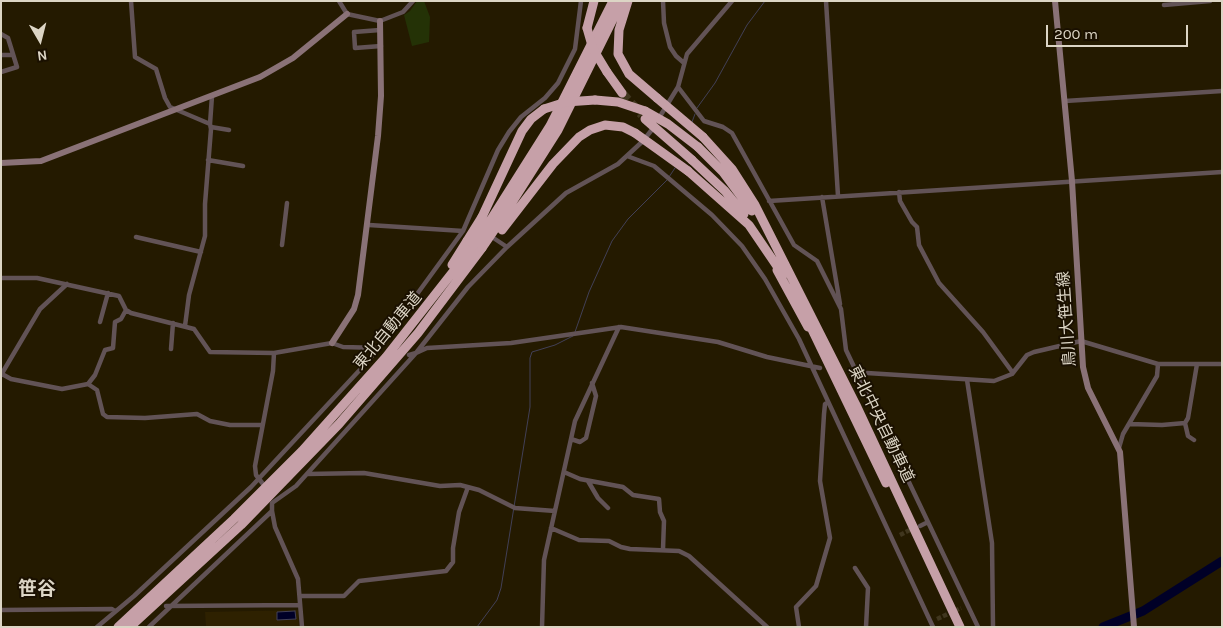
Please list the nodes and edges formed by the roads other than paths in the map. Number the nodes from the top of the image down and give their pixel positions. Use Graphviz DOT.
graph roads {
  1 [pos="132,1"];
  2 [pos="339,1"];
  3 [pos="413,1"];
  4 [pos="581,1"];
  5 [pos="594,1"];
  6 [pos="613,1"];
  7 [pos="622,1"];
  8 [pos="628,1"];
  9 [pos="662,1"];
  10 [pos="732,1"];
  11 [pos="826,1"];
  12 [pos="1055,1"];
  13 [pos="1210,1"];
  14 [pos="1164,6"];
  15 [pos="347,14"];
  16 [pos="380,21"];
  17 [pos="380,30"];
  18 [pos="1,34"];
  19 [pos="380,46"];
  20 [pos="1,55"];
  21 [pos="13,55"];
  22 [pos="684,63"];
  23 [pos="1,72"];
  24 [pos="678,87"];
  25 [pos="1222,91"];
  26 [pos="622,93"];
  27 [pos="212,96"];
  28 [pos="1064,101"];
  29 [pos="178,110"];
  30 [pos="644,115"];
  31 [pos="210,125"];
  32 [pos="229,130"];
  33 [pos="627,156"];
  34 [pos="208,160"];
  35 [pos="1,163"];
  36 [pos="243,166"];
  37 [pos="1222,172"];
  38 [pos="1072,181"];
  39 [pos="899,192"];
  40 [pos="838,196"];
  41 [pos="822,197"];
  42 [pos="769,200"];
  43 [pos="287,203"];
  44 [pos="469,221"];
  45 [pos="493,224"];
  46 [pos="369,225"];
  47 [pos="463,231"];
  48 [pos="136,237"];
  49 [pos="282,245"];
  50 [pos="477,246"];
  51 [pos="507,247"];
  52 [pos="772,249"];
  53 [pos="201,252"];
  54 [pos="1,278"];
  55 [pos="67,284"];
  56 [pos="108,293"];
  57 [pos="840,308"];
  58 [pos="126,310"];
  59 [pos="100,322"];
  60 [pos="173,323"];
  61 [pos="185,326"];
  62 [pos="619,327"];
  63 [pos="1081,341"];
  64 [pos="332,343"];
  65 [pos="380,348"];
  66 [pos="171,349"];
  67 [pos="274,353"];
  68 [pos="416,353"];
  69 [pos="409,354"];
  70 [pos="1158,364"];
  71 [pos="1197,364"];
  72 [pos="1222,364"];
  73 [pos="812,367"];
  74 [pos="820,368"];
  75 [pos="851,372"];
  76 [pos="857,372"];
  77 [pos="1013,372"];
  78 [pos="2,374"];
  79 [pos="967,380"];
  80 [pos="592,382"];
  81 [pos="88,384"];
  82 [pos="828,402"];
  83 [pos="1185,423"];
  84 [pos="1130,424"];
  85 [pos="262,425"];
  86 [pos="571,439"];
  87 [pos="1194,440"];
  88 [pos="1119,448"];
  89 [pos="564,472"];
  90 [pos="307,474"];
  91 [pos="259,478"];
  92 [pos="588,481"];
  93 [pos="263,484"];
  94 [pos="468,487"];
  95 [pos="608,508"];
  96 [pos="272,511"];
  97 [pos="555,511"];
  98 [pos="928,522"];
  99 [pos="920,526"];
  100 [pos="551,528"];
  101 [pos="900,535"];
  102 [pos="893,538"];
  103 [pos="663,549"];
  104 [pos="855,568"];
  105 [pos="134,596"];
  106 [pos="300,596"];
  107 [pos="143,599"];
  108 [pos="968,604"];
  109 [pos="300,605"];
  110 [pos="169,606"];
  111 [pos="961,608"];
  112 [pos="1,610"];
  113 [pos="115,611"];
  114 [pos="937,620"];
  115 [pos="932,625"];
  116 [pos="97,627"];
  117 [pos="118,627"];
  118 [pos="130,627"];
  119 [pos="149,627"];
  120 [pos="302,627"];
  121 [pos="542,627"];
  122 [pos="767,627"];
  123 [pos="799,627"];
  124 [pos="866,627"];
  125 [pos="960,627"];
  126 [pos="978,627"];
  127 [pos="994,627"];
  128 [pos="1134,627"];
  1 -- 29 [label="street"];
  2 -- 15 [label="street"];
  3 -- 16 [label="street"];
  4 -- 44 [label="street"];
  5 -- 26 [label="highway, bridge"];
  6 -- 45 [label="highway, 東北自動車道"];
  7 -- 45 [label="highway, 東北自動車道"];
  8 -- 52 [label="highway, bridge"];
  9 -- 22 [label="street"];
  10 -- 22 [label="street"];
  11 -- 40 [label="street"];
  12 -- 28 [label="street, 鳥川大笹生線"];
  13 -- 14 [label="street"];
  15 -- 16 [label="street"];
  15 -- 27 [label="street"];
  16 -- 17 [label="street"];
  17 -- 19 [label="street"];
  17 -- 19 [label="street"];
  18 -- 21 [label="street"];
  19 -- 46 [label="street"];
  20 -- 21 [label="street"];
  21 -- 23 [label="street"];
  22 -- 24 [label="street"];
  24 -- 33 [label="street"];
  24 -- 42 [label="street"];
  25 -- 28 [label="street"];
  27 -- 29 [label="street"];
  27 -- 31 [label="street"];
  28 -- 38 [label="street, 鳥川大笹生線"];
  29 -- 31 [label="street"];
  29 -- 35 [label="street"];
  30 -- 45 [label="highway, bridge"];
  30 -- 52 [label="highway, bridge"];
  30 -- 52 [label="highway, bridge"];
  31 -- 32 [label="street"];
  31 -- 34 [label="street"];
  33 -- 51 [label="street"];
  33 -- 73 [label="street"];
  34 -- 36 [label="street"];
  34 -- 53 [label="street"];
  37 -- 38 [label="street"];
  38 -- 39 [label="street"];
  38 -- 63 [label="street, 鳥川大笹生線"];
  39 -- 40 [label="street"];
  39 -- 77 [label="street"];
  40 -- 41 [label="street"];
  41 -- 42 [label="street"];
  41 -- 57 [label="street"];
  42 -- 57 [label="street"];
  43 -- 49 [label="street"];
  44 -- 47 [label="street"];
  44 -- 51 [label="street"];
  45 -- 50 [label="highway"];
  45 -- 50 [label="highway, 東北自動車道, bridge"];
  45 -- 52 [label="highway, bridge"];
  46 -- 47 [label="street"];
  46 -- 64 [label="street"];
  47 -- 65 [label="street"];
  48 -- 53 [label="street"];
  50 -- 117 [label="highway, 東北自動車道"];
  50 -- 118 [label="highway, 東北自動車道"];
  51 -- 68 [label="street"];
  52 -- 125 [label="highway, 東北中央自動車道"];
  53 -- 61 [label="street"];
  54 -- 55 [label="street"];
  55 -- 56 [label="street"];
  55 -- 78 [label="street"];
  56 -- 58 [label="street"];
  56 -- 59 [label="street"];
  57 -- 76 [label="street"];
  58 -- 60 [label="street"];
  58 -- 81 [label="street"];
  60 -- 61 [label="street"];
  60 -- 66 [label="street"];
  61 -- 67 [label="street"];
  62 -- 68 [label="street"];
  62 -- 73 [label="street"];
  62 -- 80 [label="street"];
  63 -- 70 [label="street"];
  63 -- 77 [label="street"];
  63 -- 88 [label="street, 鳥川大笹生線"];
  64 -- 65 [label="street"];
  64 -- 67 [label="street"];
  65 -- 91 [label="street"];
  67 -- 85 [label="street"];
  68 -- 69 [label="street"];
  68 -- 90 [label="street"];
  70 -- 71 [label="street"];
  70 -- 84 [label="street"];
  71 -- 72 [label="street"];
  71 -- 83 [label="street"];
  73 -- 74 [label="street"];
  73 -- 82 [label="street"];
  75 -- 76 [label="street"];
  76 -- 79 [label="street"];
  76 -- 98 [label="street"];
  77 -- 79 [label="street"];
  78 -- 81 [label="street"];
  79 -- 127 [label="street"];
  80 -- 86 [label="street"];
  80 -- 86 [label="street"];
  81 -- 85 [label="street"];
  82 -- 102 [label="street"];
  82 -- 123 [label="street"];
  83 -- 84 [label="street"];
  83 -- 87 [label="street"];
  84 -- 88 [label="street"];
  85 -- 91 [label="street"];
  86 -- 89 [label="street"];
  88 -- 128 [label="street, 鳥川大笹生線"];
  89 -- 92 [label="street"];
  89 -- 97 [label="street"];
  90 -- 94 [label="street"];
  90 -- 96 [label="street"];
  91 -- 93 [label="street"];
  91 -- 105 [label="street"];
  92 -- 95 [label="street"];
  92 -- 103 [label="street"];
  94 -- 97 [label="street"];
  94 -- 106 [label="street"];
  96 -- 106 [label="street"];
  96 -- 110 [label="street"];
  97 -- 100 [label="street"];
  98 -- 99 [label="street"];
  98 -- 108 [label="street"];
  100 -- 103 [label="street"];
  100 -- 121 [label="street"];
  101 -- 102 [label="street"];
  102 -- 115 [label="street"];
  103 -- 122 [label="street"];
  104 -- 124 [label="street"];
  105 -- 107 [label="street"];
  105 -- 113 [label="street"];
  106 -- 109 [label="street"];
  108 -- 111 [label="street"];
  108 -- 126 [label="street"];
  109 -- 110 [label="street"];
  109 -- 120 [label="street"];
  110 -- 119 [label="street"];
  112 -- 113 [label="street"];
  113 -- 116 [label="street"];
  114 -- 115 [label="street"];
}
